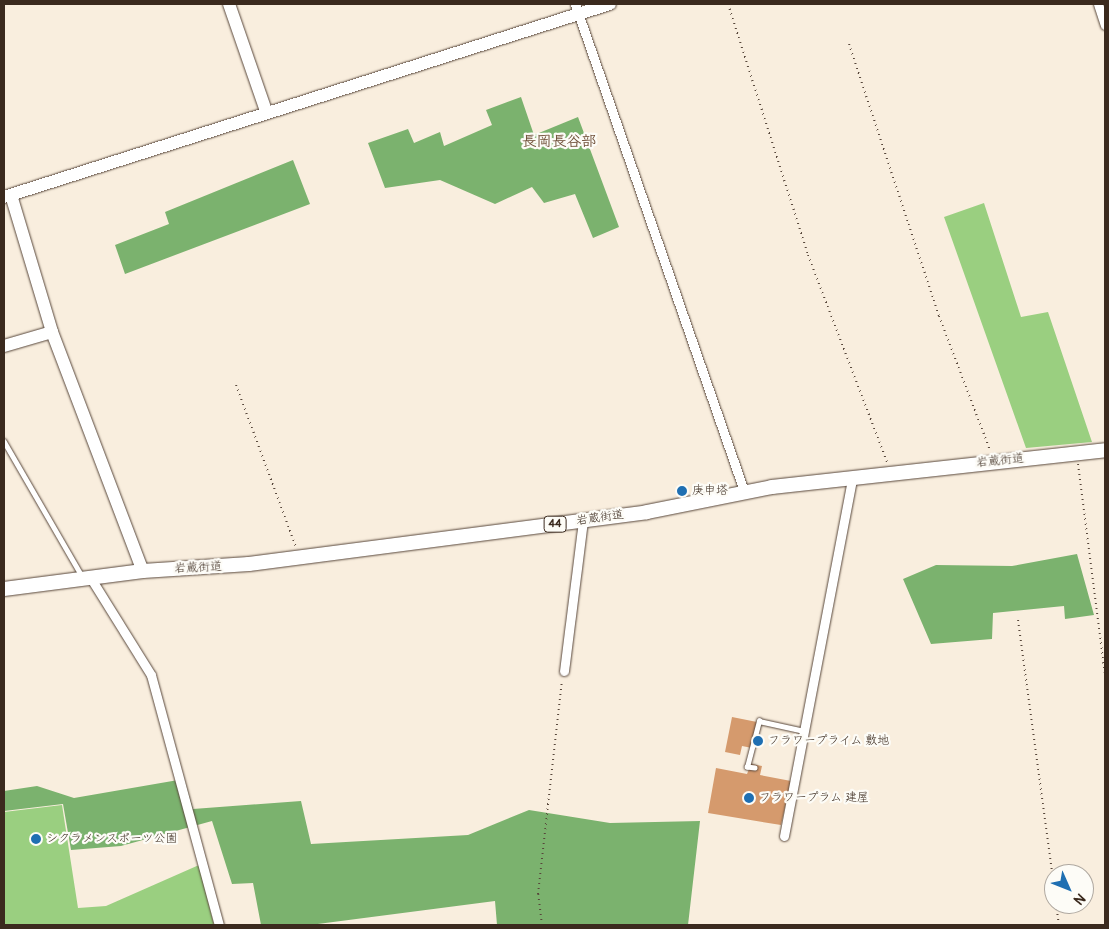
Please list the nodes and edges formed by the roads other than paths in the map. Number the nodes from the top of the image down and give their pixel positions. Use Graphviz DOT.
graph roads {
  1 [pos="229,4"];
  2 [pos="610,4"];
  3 [pos="1098,4"];
  4 [pos="577,10"];
  5 [pos="1105,25"];
  6 [pos="266,111"];
  7 [pos="7,196"];
  8 [pos="52,332"];
  9 [pos="4,346"];
  10 [pos="4,440"];
  11 [pos="1105,450"];
  12 [pos="852,478"];
  13 [pos="744,491"];
  14 [pos="583,520"];
  15 [pos="143,571"];
  16 [pos="87,578"];
  17 [pos="4,589"];
  18 [pos="564,671"];
  19 [pos="804,731"];
  20 [pos="755,768"];
  21 [pos="784,836"];
  22 [pos="219,925"];
  1 -- 6 [label="street"];
  2 -- 4 [label="street"];
  3 -- 5 [label="street"];
  4 -- 6 [label="street"];
  4 -- 13 [label="street"];
  6 -- 7 [label="street"];
  7 -- 8 [label="street"];
  8 -- 9 [label="street"];
  8 -- 15 [label="street"];
  10 -- 16 [label="lane"];
  11 -- 12 [label="main road, 岩蔵街道 / 44"];
  12 -- 13 [label="main road, 岩蔵街道 / 44"];
  12 -- 19 [label="street"];
  13 -- 14 [label="main road, 岩蔵街道 / 44"];
  14 -- 15 [label="main road, 岩蔵街道 / 44"];
  14 -- 18 [label="street"];
  15 -- 16 [label="main road, 岩蔵街道 / 44"];
  16 -- 17 [label="main road, 岩蔵街道 / 44"];
  16 -- 22 [label="street"];
  19 -- 20 [label="lane"];
  19 -- 21 [label="street"];
}
